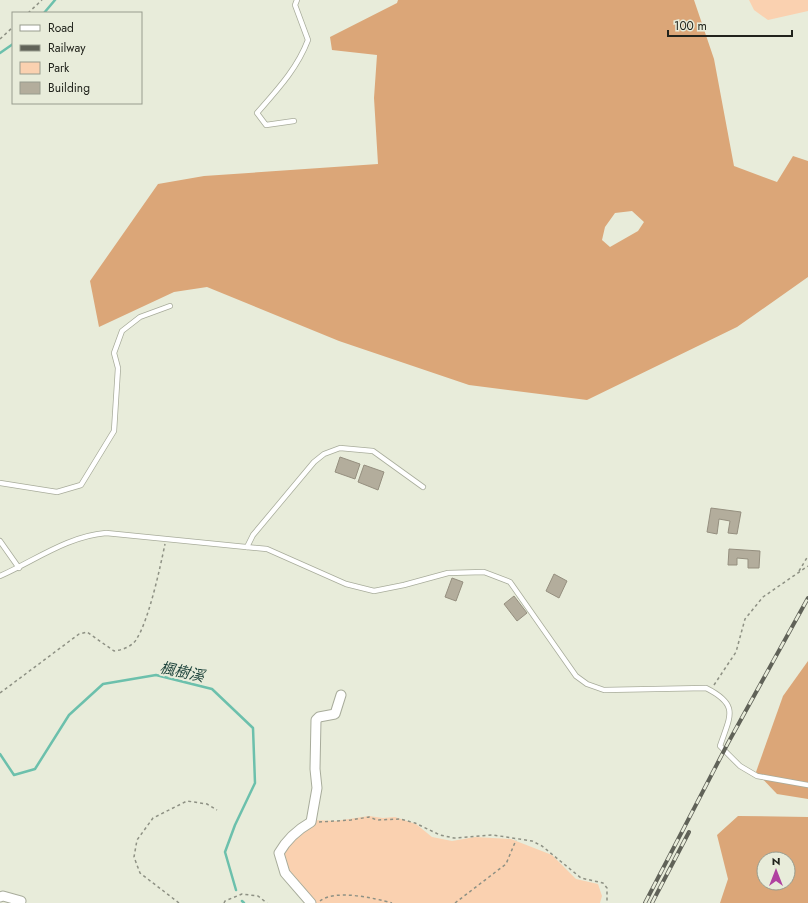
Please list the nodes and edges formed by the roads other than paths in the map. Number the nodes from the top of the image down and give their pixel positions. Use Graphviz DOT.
graph roads {
  1 [pos="296,0"];
  2 [pos="294,122"];
  3 [pos="170,306"];
  4 [pos="0,483"];
  5 [pos="423,487"];
  6 [pos="0,541"];
  7 [pos="247,547"];
  8 [pos="19,568"];
  9 [pos="0,576"];
  10 [pos="341,695"];
  11 [pos="808,785"];
  12 [pos="0,897"];
  13 [pos="21,901"];
  14 [pos="311,903"];
  1 -- 2 [label="lane"];
  3 -- 4 [label="lane"];
  5 -- 7 [label="lane"];
  6 -- 8 [label="lane"];
  7 -- 8 [label="lane"];
  7 -- 11 [label="lane"];
  8 -- 9 [label="lane"];
  10 -- 14 [label="street"];
  12 -- 13 [label="street"];
}
